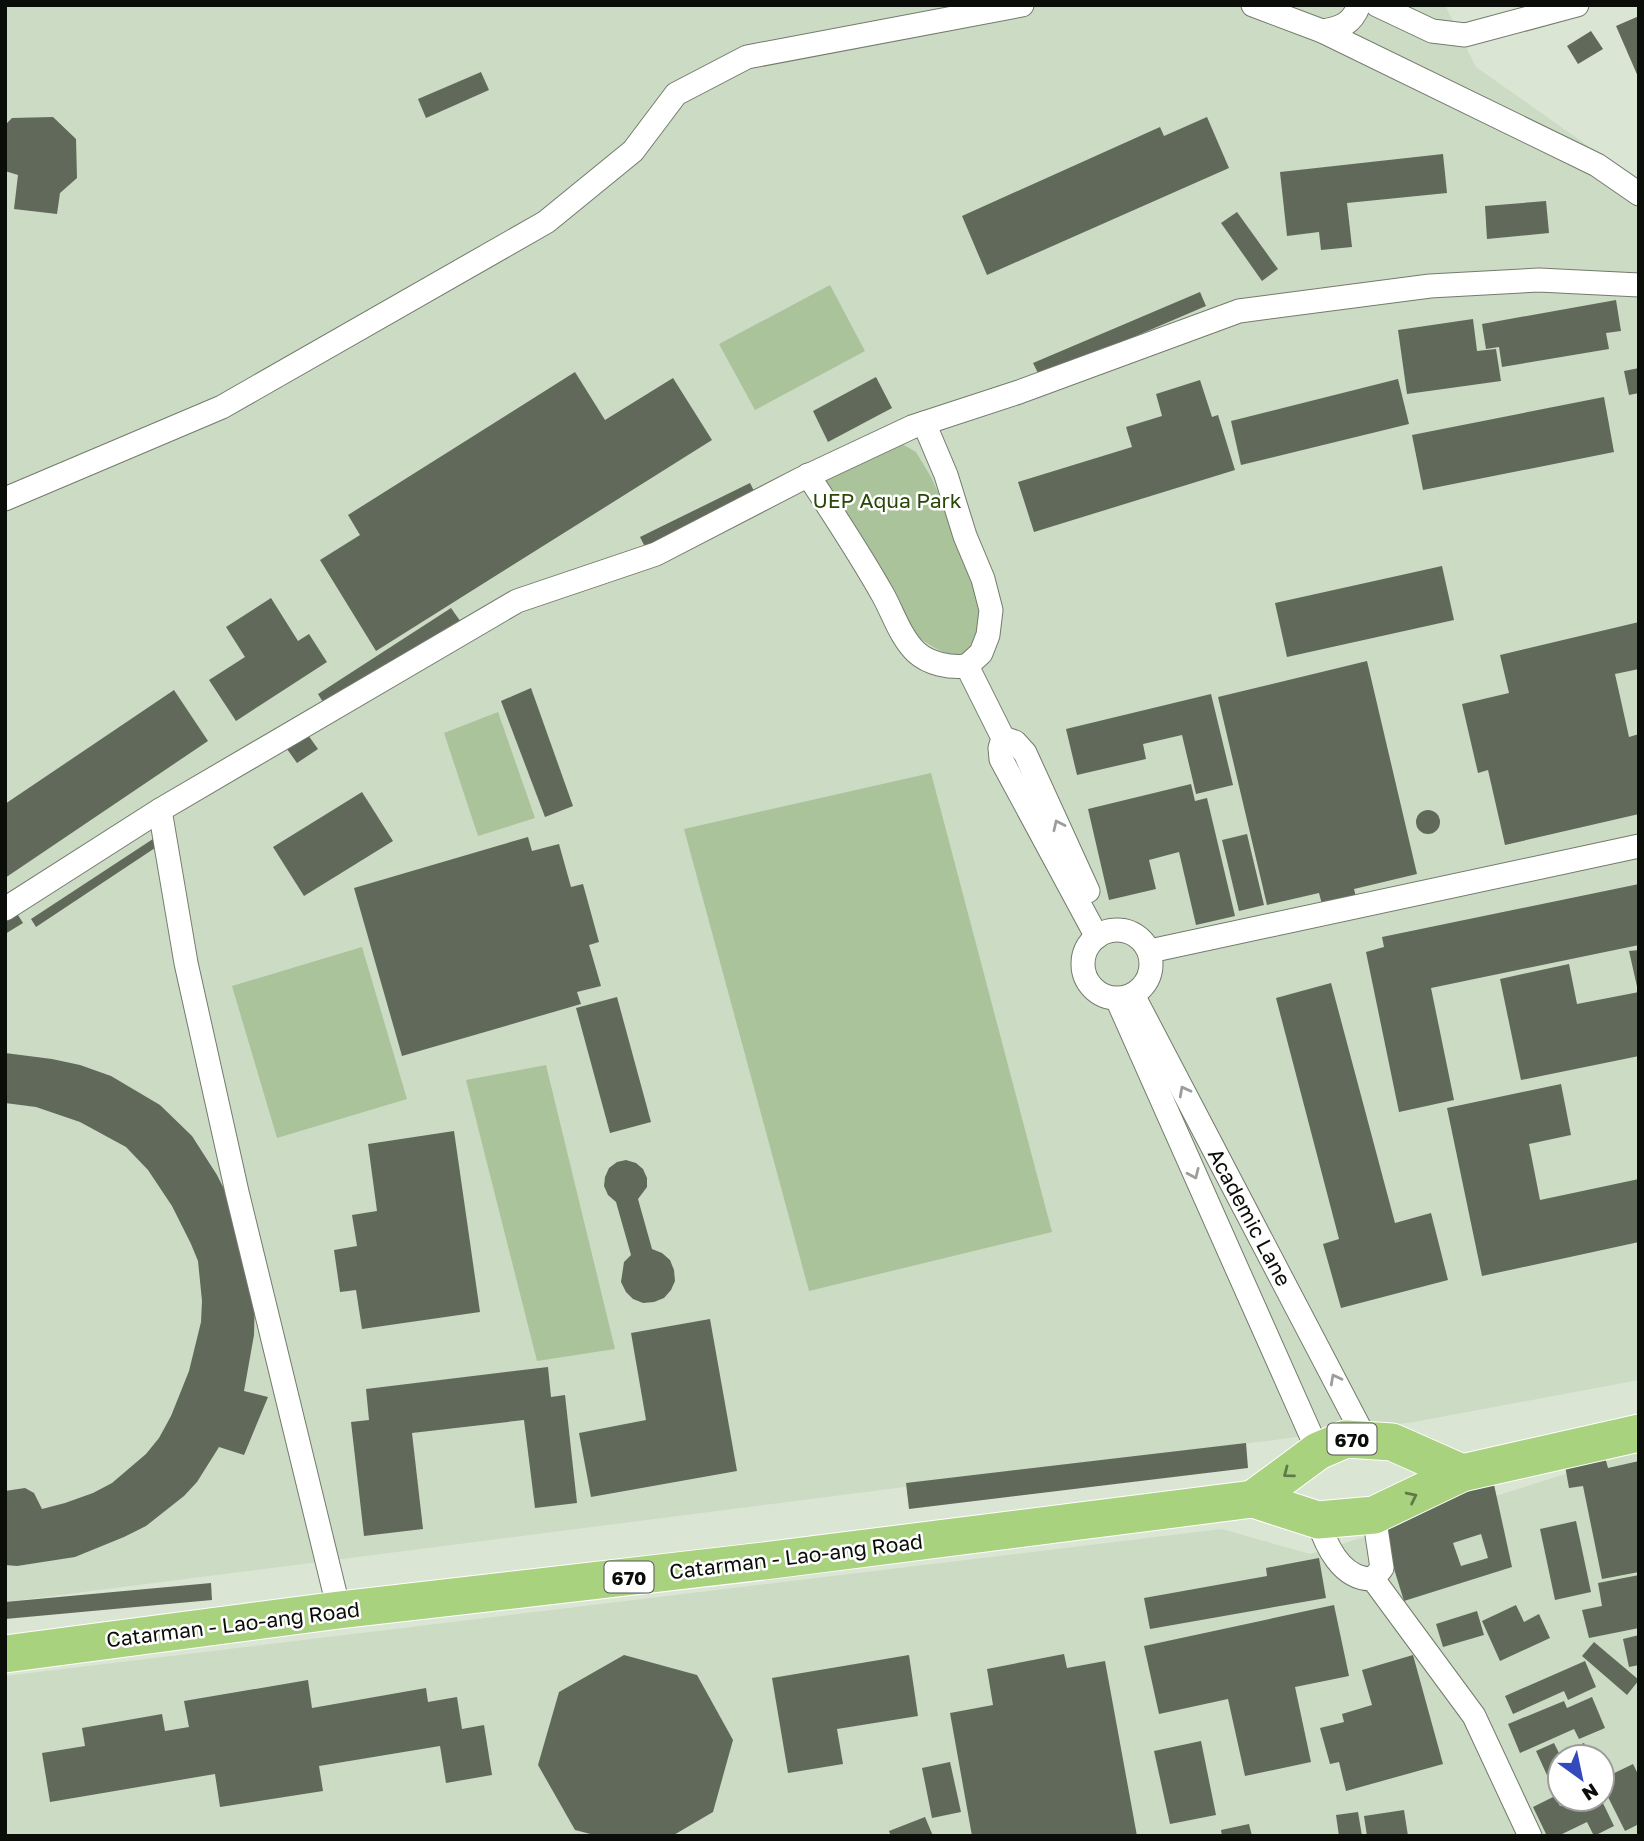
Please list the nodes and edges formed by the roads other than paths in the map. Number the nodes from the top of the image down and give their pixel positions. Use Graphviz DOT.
graph roads {
  1 [pos="1022,5"];
  2 [pos="1253,5"];
  3 [pos="1359,5"];
  4 [pos="1377,5"];
  5 [pos="1577,5"];
  6 [pos="1322,31"];
  7 [pos="1639,194"];
  8 [pos="1639,285"];
  9 [pos="924,423"];
  10 [pos="808,475"];
  11 [pos="5,499"];
  12 [pos="967,666"];
  13 [pos="160,810"];
  14 [pos="1639,846"];
  15 [pos="5,909"];
  16 [pos="1102,934"];
  17 [pos="1150,951"];
  18 [pos="1125,997"];
  19 [pos="1204,1129"];
  20 [pos="1180,1140"];
  21 [pos="1639,1433"];
  22 [pos="1366,1440"];
  23 [pos="1318,1451"];
  24 [pos="1462,1473"];
  25 [pos="1253,1499"];
  26 [pos="1374,1515"];
  27 [pos="1318,1520"];
  28 [pos="1373,1579"];
  29 [pos="339,1609"];
  30 [pos="5,1654"];
  31 [pos="1530,1836"];
  1 -- 11 [label="street"];
  2 -- 6 [label="street"];
  3 -- 6 [label="street"];
  4 -- 5 [label="street"];
  6 -- 7 [label="street"];
  8 -- 9 [label="street"];
  9 -- 10 [label="street"];
  9 -- 12 [label="street"];
  10 -- 12 [label="street"];
  10 -- 13 [label="street"];
  12 -- 16 [label="street"];
  13 -- 15 [label="street"];
  13 -- 29 [label="street"];
  14 -- 17 [label="street"];
  16 -- 17 [label="street"];
  16 -- 18 [label="street"];
  17 -- 18 [label="street"];
  19 -- 18 [label="street, Academic Lane, one-way"];
  18 -- 20 [label="street, Academic Lane"];
  19 -- 20 [label="street"];
  22 -- 19 [label="street, Academic Lane, one-way"];
  20 -- 23 [label="street, Academic Lane, one-way"];
  21 -- 24 [label="main road, Catarman - Lao-ang Road / 670"];
  22 -- 23 [label="main road, Catarman - Lao-ang Road / 670"];
  22 -- 24 [label="main road, Catarman - Lao-ang Road / 670"];
  23 -- 25 [label="main road, Catarman - Lao-ang Road / 670, one-way"];
  26 -- 24 [label="main road, Catarman - Lao-ang Road / 670, one-way"];
  25 -- 27 [label="main road, Catarman - Lao-ang Road / 670"];
  25 -- 29 [label="main road, Catarman - Lao-ang Road / 670"];
  26 -- 27 [label="main road, Catarman - Lao-ang Road / 670"];
  26 -- 28 [label="street"];
  27 -- 28 [label="street"];
  28 -- 31 [label="street"];
  29 -- 30 [label="main road, Catarman - Lao-ang Road / 670"];
}
